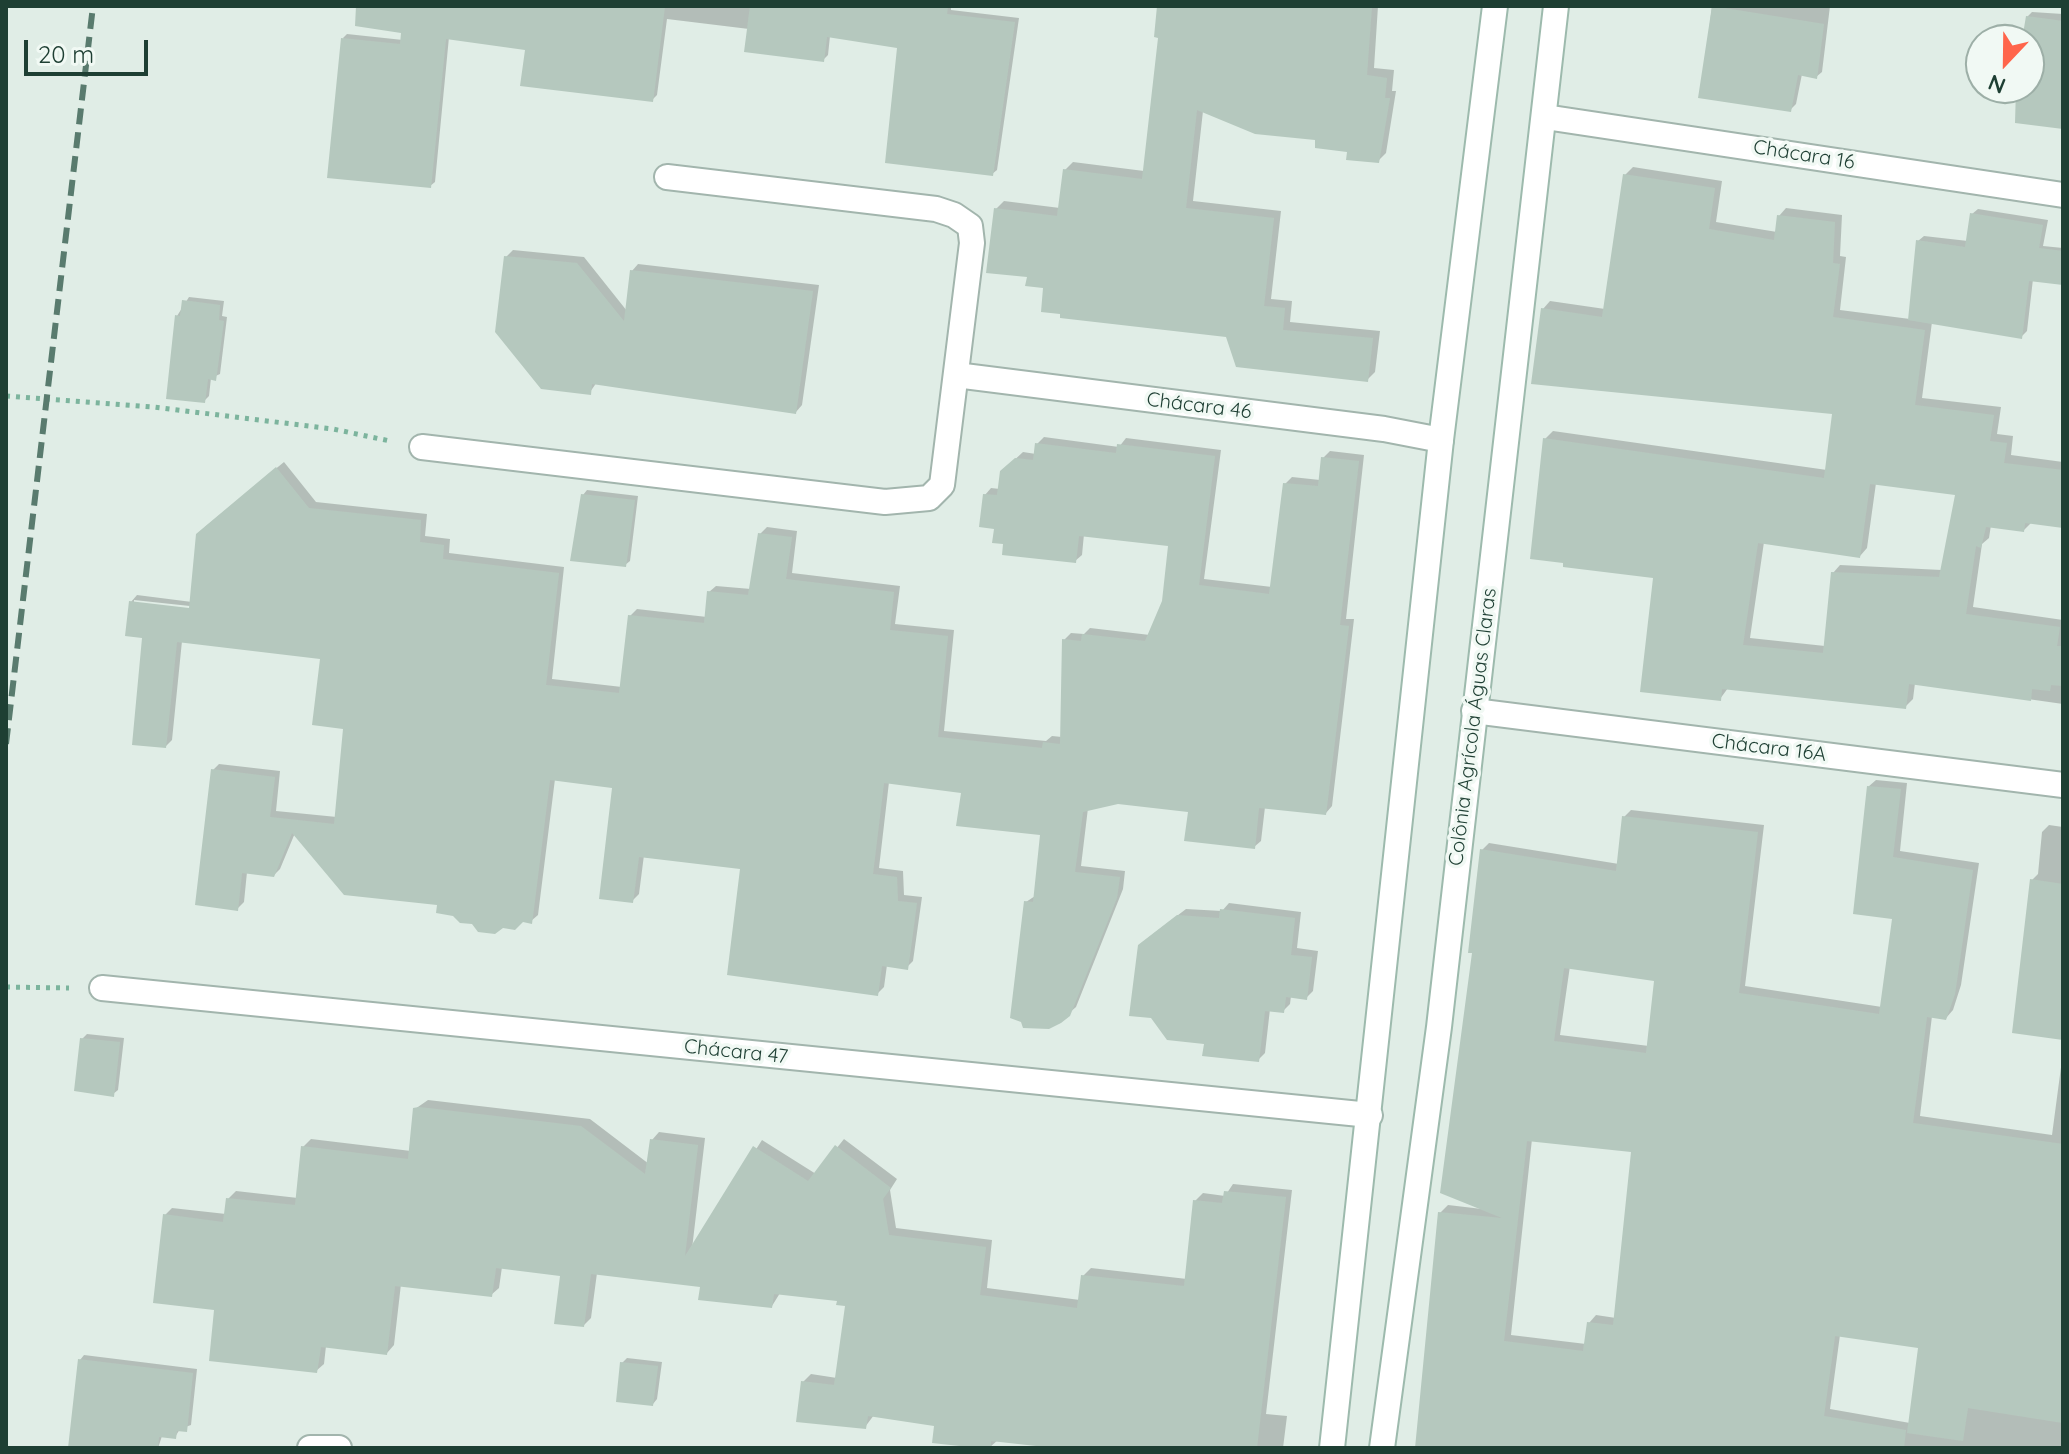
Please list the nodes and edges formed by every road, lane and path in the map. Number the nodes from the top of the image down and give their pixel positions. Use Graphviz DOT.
graph roads {
  1 [pos="1495,6"];
  2 [pos="1556,6"];
  3 [pos="1545,117"];
  4 [pos="667,177"];
  5 [pos="2063,195"];
  6 [pos="956,375"];
  7 [pos="6,396"];
  8 [pos="1441,440"];
  9 [pos="422,447"];
  10 [pos="1474,711"];
  11 [pos="2063,785"];
  12 [pos="6,987"];
  13 [pos="102,988"];
  14 [pos="1370,1115"];
  15 [pos="310,1448"];
  16 [pos="339,1448"];
  17 [pos="1332,1448"];
  18 [pos="1382,1448"];
  1 -- 8 [label="street"];
  2 -- 3 [label="street, Colônia Agrícola Águas Claras"];
  3 -- 5 [label="street, Chácara 16"];
  3 -- 10 [label="street, Colônia Agrícola Águas Claras"];
  4 -- 6 [label="street"];
  6 -- 8 [label="street, Chácara 46"];
  6 -- 9 [label="street"];
  7 -- 9 [label="path"];
  8 -- 14 [label="street"];
  10 -- 11 [label="street, Chácara 16A"];
  10 -- 18 [label="street, Colônia Agrícola Águas Claras"];
  12 -- 13 [label="path"];
  13 -- 14 [label="street, Chácara 47"];
  14 -- 17 [label="street"];
  15 -- 16 [label="street"];
}
